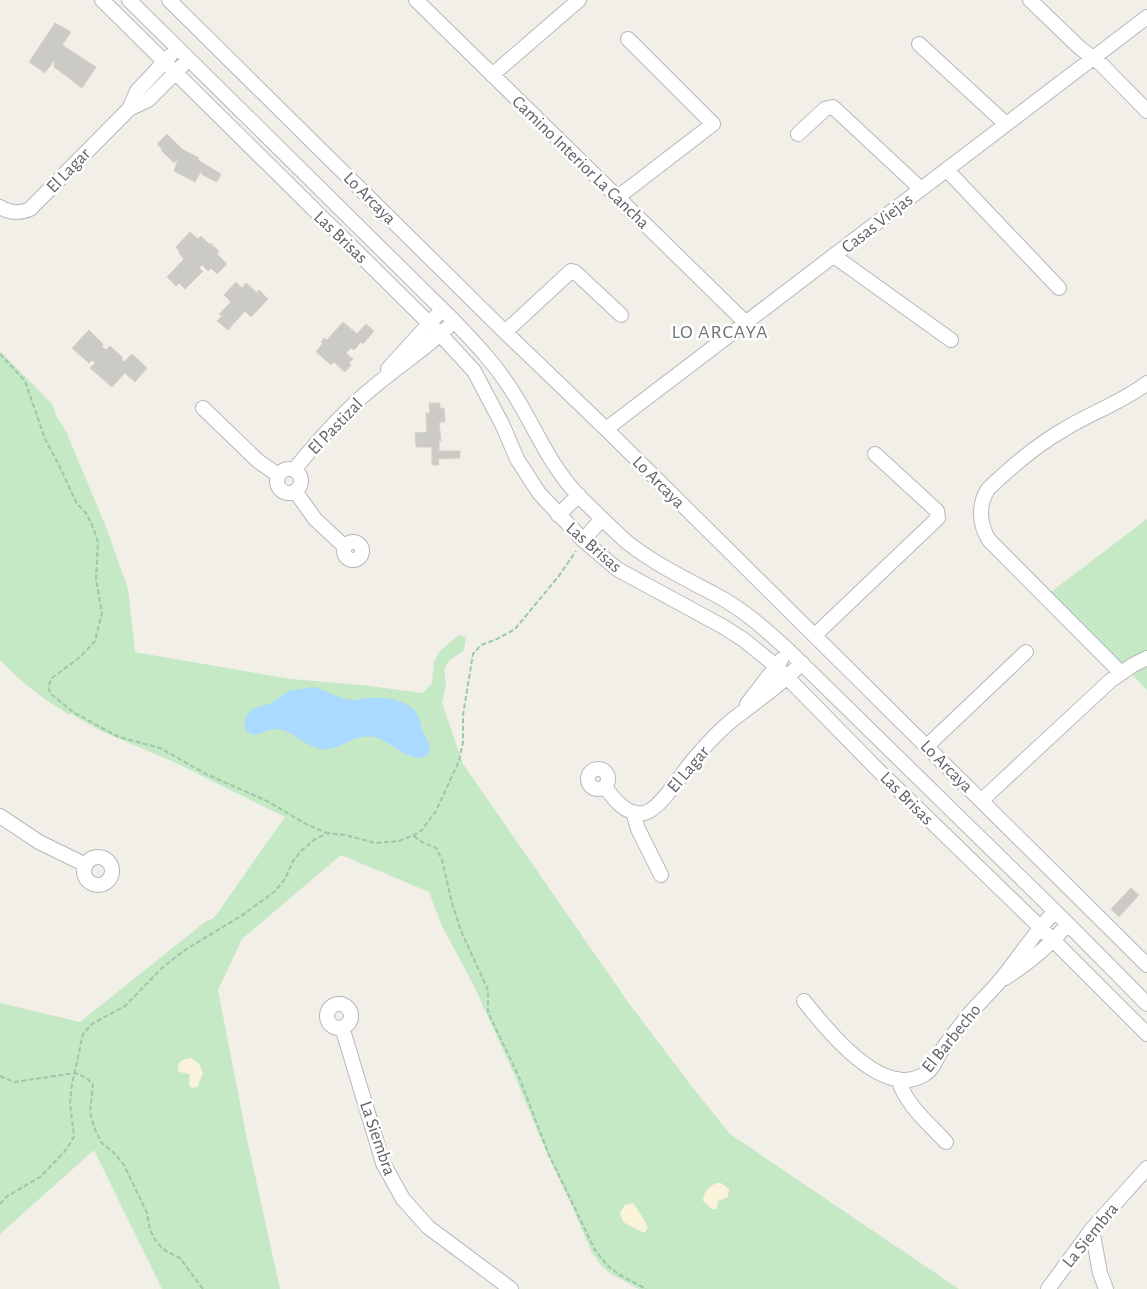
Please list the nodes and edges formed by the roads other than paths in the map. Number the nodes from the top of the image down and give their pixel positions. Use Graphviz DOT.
graph roads {
  1 [pos="102,0"];
  2 [pos="128,0"];
  3 [pos="169,0"];
  4 [pos="416,0"];
  5 [pos="580,0"];
  6 [pos="1030,0"];
  7 [pos="1147,16"];
  8 [pos="628,39"];
  9 [pos="919,44"];
  10 [pos="177,48"];
  11 [pos="1092,58"];
  12 [pos="189,60"];
  13 [pos="164,62"];
  14 [pos="175,73"];
  15 [pos="492,75"];
  16 [pos="129,109"];
  17 [pos="1147,111"];
  18 [pos="1006,124"];
  19 [pos="798,134"];
  20 [pos="947,170"];
  21 [pos="921,189"];
  22 [pos="618,197"];
  23 [pos="0,207"];
  24 [pos="834,256"];
  25 [pos="1060,288"];
  26 [pos="442,310"];
  27 [pos="621,315"];
  28 [pos="454,321"];
  29 [pos="429,322"];
  30 [pos="746,323"];
  31 [pos="505,332"];
  32 [pos="440,334"];
  33 [pos="952,340"];
  34 [pos="1147,383"];
  35 [pos="377,384"];
  36 [pos="202,408"];
  37 [pos="606,429"];
  38 [pos="875,454"];
  39 [pos="294,470"];
  40 [pos="278,475"];
  41 [pos="295,491"];
  42 [pos="579,495"];
  43 [pos="558,515"];
  44 [pos="602,519"];
  45 [pos="583,540"];
  46 [pos="345,547"];
  47 [pos="815,635"];
  48 [pos="788,650"];
  49 [pos="1026,652"];
  50 [pos="1147,658"];
  51 [pos="802,663"];
  52 [pos="776,666"];
  53 [pos="1121,673"];
  54 [pos="787,678"];
  55 [pos="739,715"];
  56 [pos="927,746"];
  57 [pos="605,787"];
  58 [pos="982,800"];
  59 [pos="633,812"];
  60 [pos="0,816"];
  61 [pos="86,865"];
  62 [pos="661,875"];
  63 [pos="1055,911"];
  64 [pos="1068,924"];
  65 [pos="1040,927"];
  66 [pos="1054,941"];
  67 [pos="1147,965"];
  68 [pos="998,983"];
  69 [pos="804,1001"];
  70 [pos="1147,1004"];
  71 [pos="342,1027"];
  72 [pos="1147,1034"];
  73 [pos="898,1079"];
  74 [pos="946,1142"];
  75 [pos="1147,1168"];
  76 [pos="1147,1174"];
  77 [pos="1134,1184"];
  78 [pos="1092,1229"];
  79 [pos="511,1289"];
  80 [pos="1048,1289"];
  81 [pos="1106,1289"];
  1 -- 13 [label="street, Las Brisas"];
  2 -- 10 [label="street, Las Brisas"];
  3 -- 31 [label="street, Lo Arcaya"];
  4 -- 15 [label="street, Camino Interior La Cancha"];
  5 -- 15 [label="street"];
  6 -- 11 [label="street"];
  7 -- 11 [label="street, Casas Viejas"];
  8 -- 22 [label="street"];
  9 -- 18 [label="street"];
  10 -- 12 [label="street, Las Brisas"];
  10 -- 13 [label="street"];
  11 -- 17 [label="street"];
  11 -- 18 [label="street, Casas Viejas"];
  12 -- 14 [label="street"];
  12 -- 26 [label="street, Las Brisas"];
  13 -- 14 [label="street, Las Brisas"];
  13 -- 16 [label="street"];
  14 -- 16 [label="street"];
  14 -- 29 [label="street, Las Brisas"];
  15 -- 22 [label="street, Camino Interior La Cancha"];
  16 -- 23 [label="street, El Lagar"];
  18 -- 20 [label="street, Casas Viejas"];
  19 -- 21 [label="street"];
  20 -- 21 [label="street, Casas Viejas"];
  20 -- 25 [label="street"];
  21 -- 24 [label="street, Casas Viejas"];
  22 -- 30 [label="street, Camino Interior La Cancha"];
  24 -- 30 [label="street, Casas Viejas"];
  24 -- 33 [label="street"];
  26 -- 28 [label="street, Las Brisas"];
  26 -- 29 [label="street"];
  27 -- 31 [label="street"];
  28 -- 32 [label="street"];
  28 -- 42 [label="street, Las Brisas"];
  29 -- 32 [label="street, Las Brisas"];
  29 -- 35 [label="street"];
  30 -- 37 [label="street, Casas Viejas"];
  31 -- 37 [label="street, Lo Arcaya"];
  32 -- 35 [label="street"];
  32 -- 43 [label="street, Las Brisas"];
  34 -- 53 [label="street"];
  35 -- 39 [label="street, El Pastizal"];
  36 -- 40 [label="street"];
  37 -- 47 [label="street, Lo Arcaya"];
  38 -- 47 [label="street"];
  39 -- 40 [label="street"];
  39 -- 41 [label="street"];
  40 -- 41 [label="street"];
  41 -- 46 [label="street"];
  42 -- 43 [label="street"];
  42 -- 44 [label="street, Las Brisas"];
  43 -- 45 [label="street, Las Brisas"];
  44 -- 45 [label="street"];
  44 -- 48 [label="street, Las Brisas"];
  45 -- 52 [label="street, Las Brisas"];
  47 -- 56 [label="street, Lo Arcaya"];
  48 -- 51 [label="street, Las Brisas"];
  48 -- 52 [label="street"];
  49 -- 56 [label="street"];
  50 -- 53 [label="street"];
  51 -- 54 [label="street"];
  51 -- 63 [label="street, Las Brisas"];
  52 -- 54 [label="street, Las Brisas"];
  52 -- 55 [label="street"];
  53 -- 58 [label="street"];
  54 -- 55 [label="street"];
  54 -- 65 [label="street, Las Brisas"];
  55 -- 59 [label="street, El Lagar"];
  56 -- 58 [label="street, Lo Arcaya"];
  57 -- 59 [label="street"];
  58 -- 67 [label="street, Lo Arcaya"];
  59 -- 62 [label="street"];
  60 -- 61 [label="street"];
  63 -- 64 [label="street, Las Brisas"];
  63 -- 65 [label="street, El Barbecho"];
  64 -- 66 [label="street, El Barbecho"];
  64 -- 70 [label="street, Las Brisas"];
  65 -- 66 [label="street, Las Brisas"];
  65 -- 68 [label="street, El Barbecho"];
  66 -- 68 [label="street, El Barbecho"];
  66 -- 72 [label="street, Las Brisas"];
  68 -- 73 [label="street, El Barbecho"];
  69 -- 73 [label="street, El Barbecho"];
  71 -- 79 [label="street, La Siembra"];
  73 -- 74 [label="street, El Barbecho"];
  75 -- 77 [label="street, La Siembra"];
  76 -- 77 [label="street, La Siembra"];
  77 -- 78 [label="street, La Siembra"];
  78 -- 80 [label="street, La Siembra"];
  78 -- 81 [label="street"];
}
